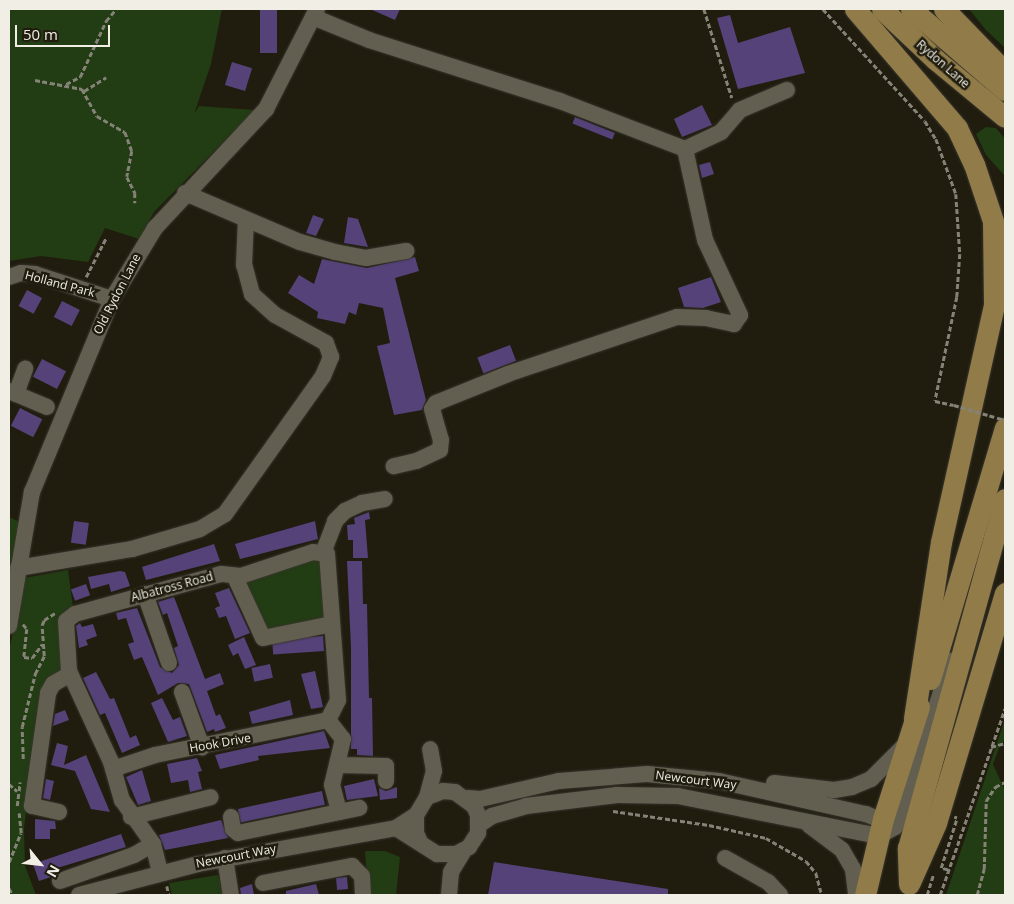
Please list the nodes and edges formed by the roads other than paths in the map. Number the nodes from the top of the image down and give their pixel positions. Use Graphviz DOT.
graph roads {
  1 [pos="855,9"];
  2 [pos="882,9"];
  3 [pos="912,9"];
  4 [pos="944,9"];
  5 [pos="315,13"];
  6 [pos="1005,72"];
  7 [pos="787,90"];
  8 [pos="1005,90"];
  9 [pos="1005,117"];
  10 [pos="685,150"];
  11 [pos="185,192"];
  12 [pos="246,220"];
  13 [pos="406,251"];
  14 [pos="9,277"];
  15 [pos="112,299"];
  16 [pos="25,369"];
  17 [pos="13,392"];
  18 [pos="47,407"];
  19 [pos="1005,428"];
  20 [pos="394,466"];
  21 [pos="386,499"];
  22 [pos="1005,499"];
  23 [pos="326,555"];
  24 [pos="18,568"];
  25 [pos="986,569"];
  26 [pos="235,577"];
  27 [pos="1005,593"];
  28 [pos="145,594"];
  29 [pos="9,623"];
  30 [pos="332,624"];
  31 [pos="169,663"];
  32 [pos="70,674"];
  33 [pos="182,692"];
  34 [pos="328,720"];
  35 [pos="914,720"];
  36 [pos="907,742"];
  37 [pos="202,747"];
  38 [pos="430,749"];
  39 [pos="336,765"];
  40 [pos="113,768"];
  41 [pos="434,770"];
  42 [pos="386,781"];
  43 [pos="719,781"];
  44 [pos="449,791"];
  45 [pos="211,797"];
  46 [pos="427,797"];
  47 [pos="468,798"];
  48 [pos="359,808"];
  49 [pos="59,812"];
  50 [pos="340,812"];
  51 [pos="416,815"];
  52 [pos="132,817"];
  53 [pos="231,817"];
  54 [pos="795,817"];
  55 [pos="479,824"];
  56 [pos="885,827"];
  57 [pos="396,828"];
  58 [pos="420,842"];
  59 [pos="153,844"];
  60 [pos="908,848"];
  61 [pos="463,852"];
  62 [pos="437,854"];
  63 [pos="224,858"];
  64 [pos="725,858"];
  65 [pos="160,872"];
  66 [pos="451,872"];
  67 [pos="60,881"];
  68 [pos="263,884"];
  69 [pos="908,890"];
  70 [pos="79,895"];
  71 [pos="231,895"];
  72 [pos="363,895"];
  73 [pos="449,895"];
  74 [pos="780,895"];
  75 [pos="856,895"];
  76 [pos="865,895"];
  1 -- 35 [label="main road"];
  2 -- 9 [label="main road, Rydon Lane"];
  3 -- 8 [label="main road, Rydon Lane"];
  4 -- 6 [label="main road"];
  5 -- 10 [label="street"];
  5 -- 11 [label="street, Old Rydon Lane"];
  7 -- 10 [label="street"];
  10 -- 20 [label="street"];
  11 -- 12 [label="street"];
  11 -- 15 [label="street, Old Rydon Lane"];
  12 -- 13 [label="street"];
  12 -- 24 [label="street"];
  14 -- 15 [label="street, Holland Park"];
  15 -- 24 [label="street, Old Rydon Lane"];
  16 -- 17 [label="street"];
  17 -- 18 [label="street"];
  19 -- 35 [label="main road"];
  21 -- 23 [label="street"];
  22 -- 25 [label="main road"];
  23 -- 26 [label="street, Albatross Road"];
  23 -- 30 [label="street"];
  24 -- 29 [label="street, Old Rydon Lane"];
  25 -- 56 [label="street"];
  25 -- 60 [label="main road"];
  26 -- 28 [label="street, Albatross Road"];
  26 -- 30 [label="street"];
  27 -- 69 [label="main road"];
  28 -- 31 [label="street"];
  28 -- 32 [label="street, Albatross Road"];
  30 -- 34 [label="street"];
  32 -- 40 [label="street, Albatross Road"];
  32 -- 49 [label="street"];
  33 -- 37 [label="street"];
  34 -- 37 [label="street, Hook Drive"];
  34 -- 39 [label="street"];
  35 -- 36 [label="main road"];
  36 -- 43 [label="street"];
  36 -- 56 [label="main road"];
  37 -- 40 [label="street, Hook Drive"];
  38 -- 41 [label="street"];
  39 -- 42 [label="street"];
  39 -- 50 [label="street"];
  40 -- 52 [label="street, Albatross Road"];
  41 -- 44 [label="street"];
  41 -- 46 [label="street"];
  43 -- 47 [label="street, Newcourt Way"];
  43 -- 56 [label="street, Newcourt Way"];
  44 -- 46 [label="street"];
  44 -- 47 [label="street"];
  45 -- 52 [label="street"];
  46 -- 51 [label="street"];
  47 -- 55 [label="street"];
  48 -- 50 [label="street, Newcourt Way"];
  50 -- 53 [label="street, Newcourt Way"];
  51 -- 57 [label="street, Newcourt Way"];
  51 -- 58 [label="street"];
  52 -- 59 [label="street, Albatross Road"];
  54 -- 55 [label="street, Newcourt Way"];
  54 -- 56 [label="street, Newcourt Way"];
  54 -- 75 [label="street"];
  55 -- 61 [label="street"];
  56 -- 60 [label="street"];
  56 -- 76 [label="main road"];
  57 -- 58 [label="street"];
  57 -- 63 [label="street, Newcourt Way"];
  58 -- 62 [label="street"];
  59 -- 65 [label="street, Albatross Road"];
  59 -- 67 [label="street"];
  60 -- 69 [label="main road"];
  61 -- 62 [label="street"];
  61 -- 66 [label="street"];
  62 -- 66 [label="street"];
  63 -- 65 [label="street, Newcourt Way"];
  63 -- 71 [label="street"];
  64 -- 74 [label="street"];
  65 -- 70 [label="street, Newcourt Way"];
  66 -- 73 [label="street"];
  68 -- 72 [label="street"];
}
